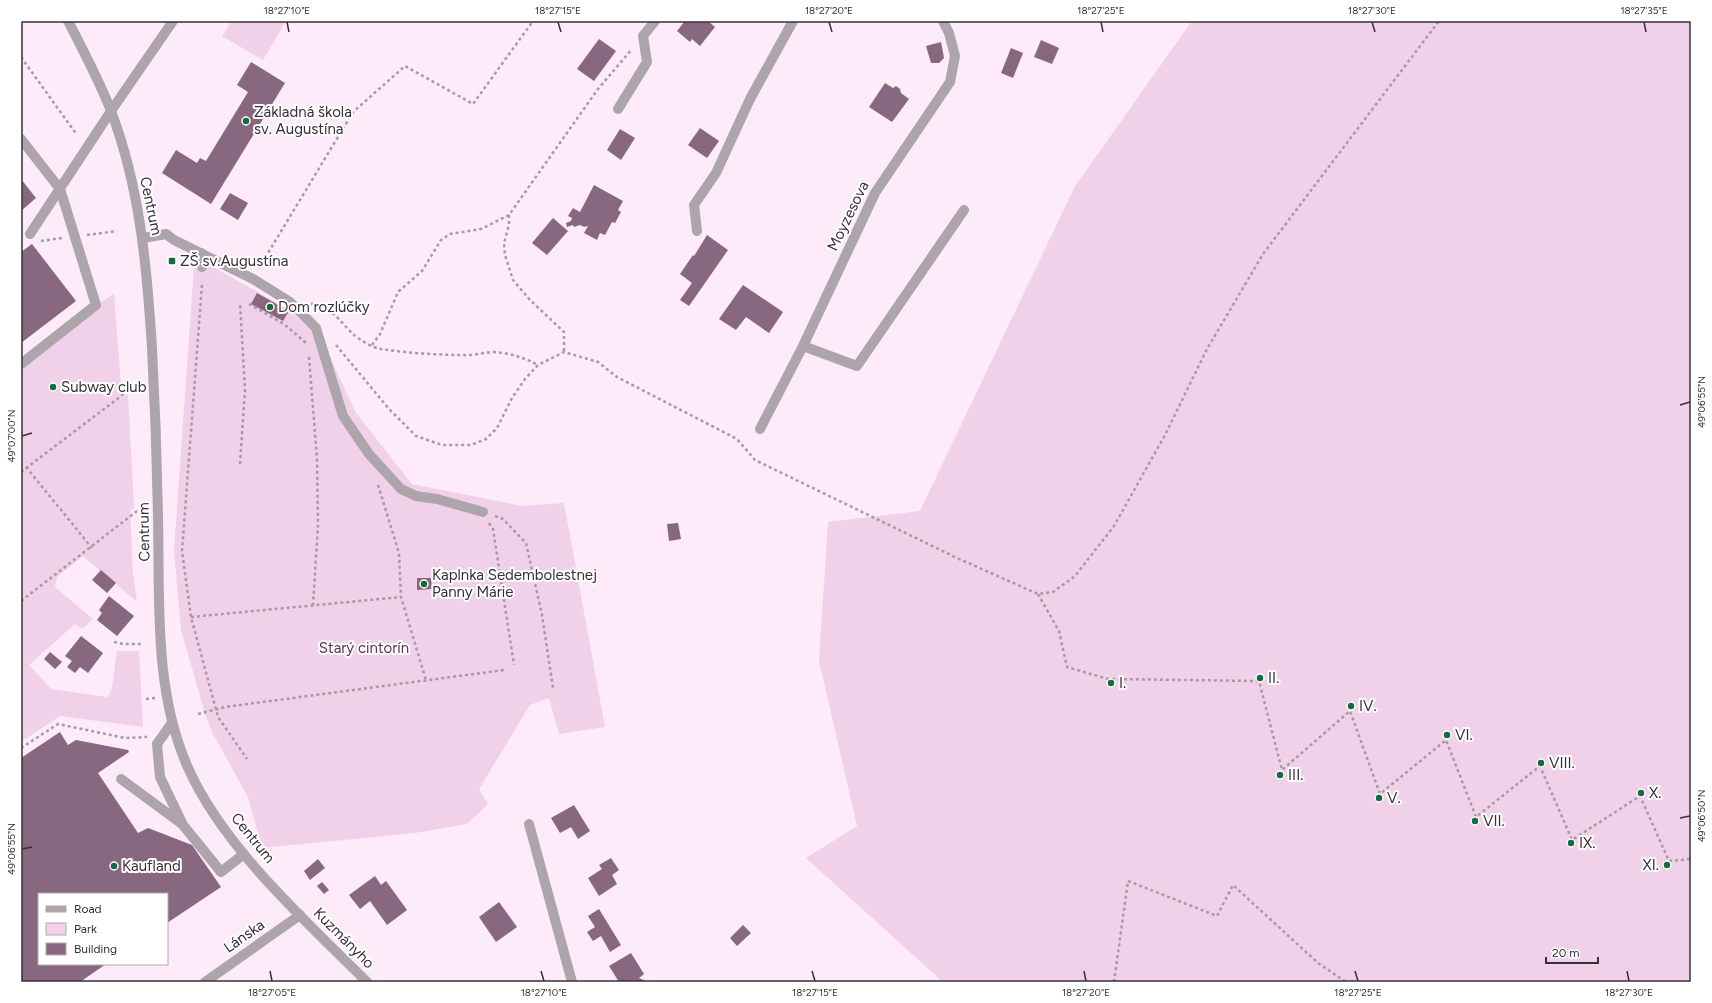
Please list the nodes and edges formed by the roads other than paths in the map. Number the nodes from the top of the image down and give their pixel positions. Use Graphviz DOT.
graph roads {
  1 [pos="68,21"];
  2 [pos="173,21"];
  3 [pos="655,21"];
  4 [pos="793,21"];
  5 [pos="942,21"];
  6 [pos="618,109"];
  7 [pos="111,111"];
  8 [pos="21,140"];
  9 [pos="60,189"];
  10 [pos="964,210"];
  11 [pos="697,231"];
  12 [pos="30,234"];
  13 [pos="143,238"];
  14 [pos="201,253"];
  15 [pos="202,267"];
  16 [pos="803,346"];
  17 [pos="21,364"];
  18 [pos="760,429"];
  19 [pos="483,512"];
  20 [pos="172,723"];
  21 [pos="120,779"];
  22 [pos="529,824"];
  23 [pos="183,825"];
  24 [pos="244,854"];
  25 [pos="300,915"];
  26 [pos="204,982"];
  27 [pos="367,982"];
  28 [pos="572,982"];
  1 -- 7 [label="street, Centrum"];
  2 -- 7 [label="street"];
  3 -- 6 [label="street"];
  4 -- 11 [label="street"];
  5 -- 16 [label="street, Moyzesova"];
  7 -- 9 [label="street"];
  7 -- 13 [label="street, Centrum"];
  8 -- 9 [label="street"];
  9 -- 12 [label="street"];
  9 -- 17 [label="street"];
  10 -- 16 [label="street"];
  13 -- 14 [label="street"];
  13 -- 20 [label="street, Centrum"];
  14 -- 15 [label="street"];
  14 -- 19 [label="street"];
  16 -- 18 [label="street, Moyzesova"];
  20 -- 23 [label="street"];
  20 -- 24 [label="street, Centrum"];
  21 -- 23 [label="street"];
  22 -- 28 [label="street"];
  23 -- 24 [label="street"];
  24 -- 25 [label="street, Centrum"];
  25 -- 26 [label="street, Lánska"];
  25 -- 27 [label="street, Kuzmányho"];
}
